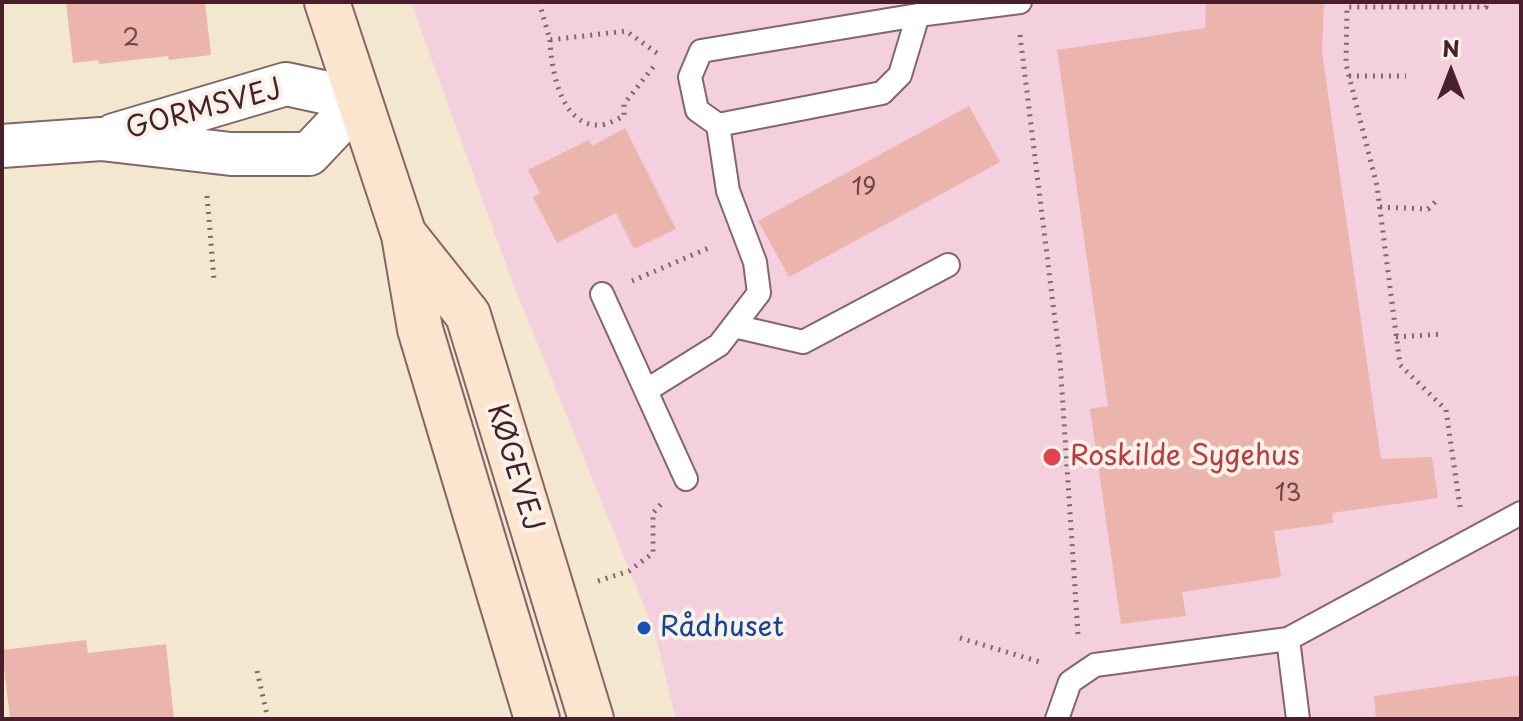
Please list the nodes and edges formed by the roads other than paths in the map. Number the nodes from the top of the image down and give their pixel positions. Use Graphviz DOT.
graph roads {
  1 [pos="327,2"];
  2 [pos="1018,2"];
  3 [pos="918,15"];
  4 [pos="360,100"];
  5 [pos="718,125"];
  6 [pos="101,139"];
  7 [pos="2,146"];
  8 [pos="404,235"];
  9 [pos="948,265"];
  10 [pos="602,294"];
  11 [pos="734,326"];
  12 [pos="647,390"];
  13 [pos="686,479"];
  14 [pos="1521,513"];
  15 [pos="1288,639"];
  16 [pos="537,719"];
  17 [pos="591,719"];
  18 [pos="1057,719"];
  19 [pos="1298,719"];
  1 -- 4 [label="street, KØGEVEJ"];
  2 -- 3 [label="lane"];
  3 -- 5 [label="lane"];
  3 -- 5 [label="lane"];
  4 -- 6 [label="street, GORMSVEJ"];
  4 -- 6 [label="street, GORMSVEJ"];
  4 -- 8 [label="street, KØGEVEJ"];
  5 -- 11 [label="lane"];
  6 -- 7 [label="street, GORMSVEJ"];
  8 -- 16 [label="street, KØGEVEJ"];
  8 -- 17 [label="street, KØGEVEJ"];
  9 -- 11 [label="lane"];
  10 -- 12 [label="lane"];
  11 -- 12 [label="lane"];
  12 -- 13 [label="lane"];
  14 -- 15 [label="lane"];
  15 -- 18 [label="lane"];
  15 -- 19 [label="lane"];
}
